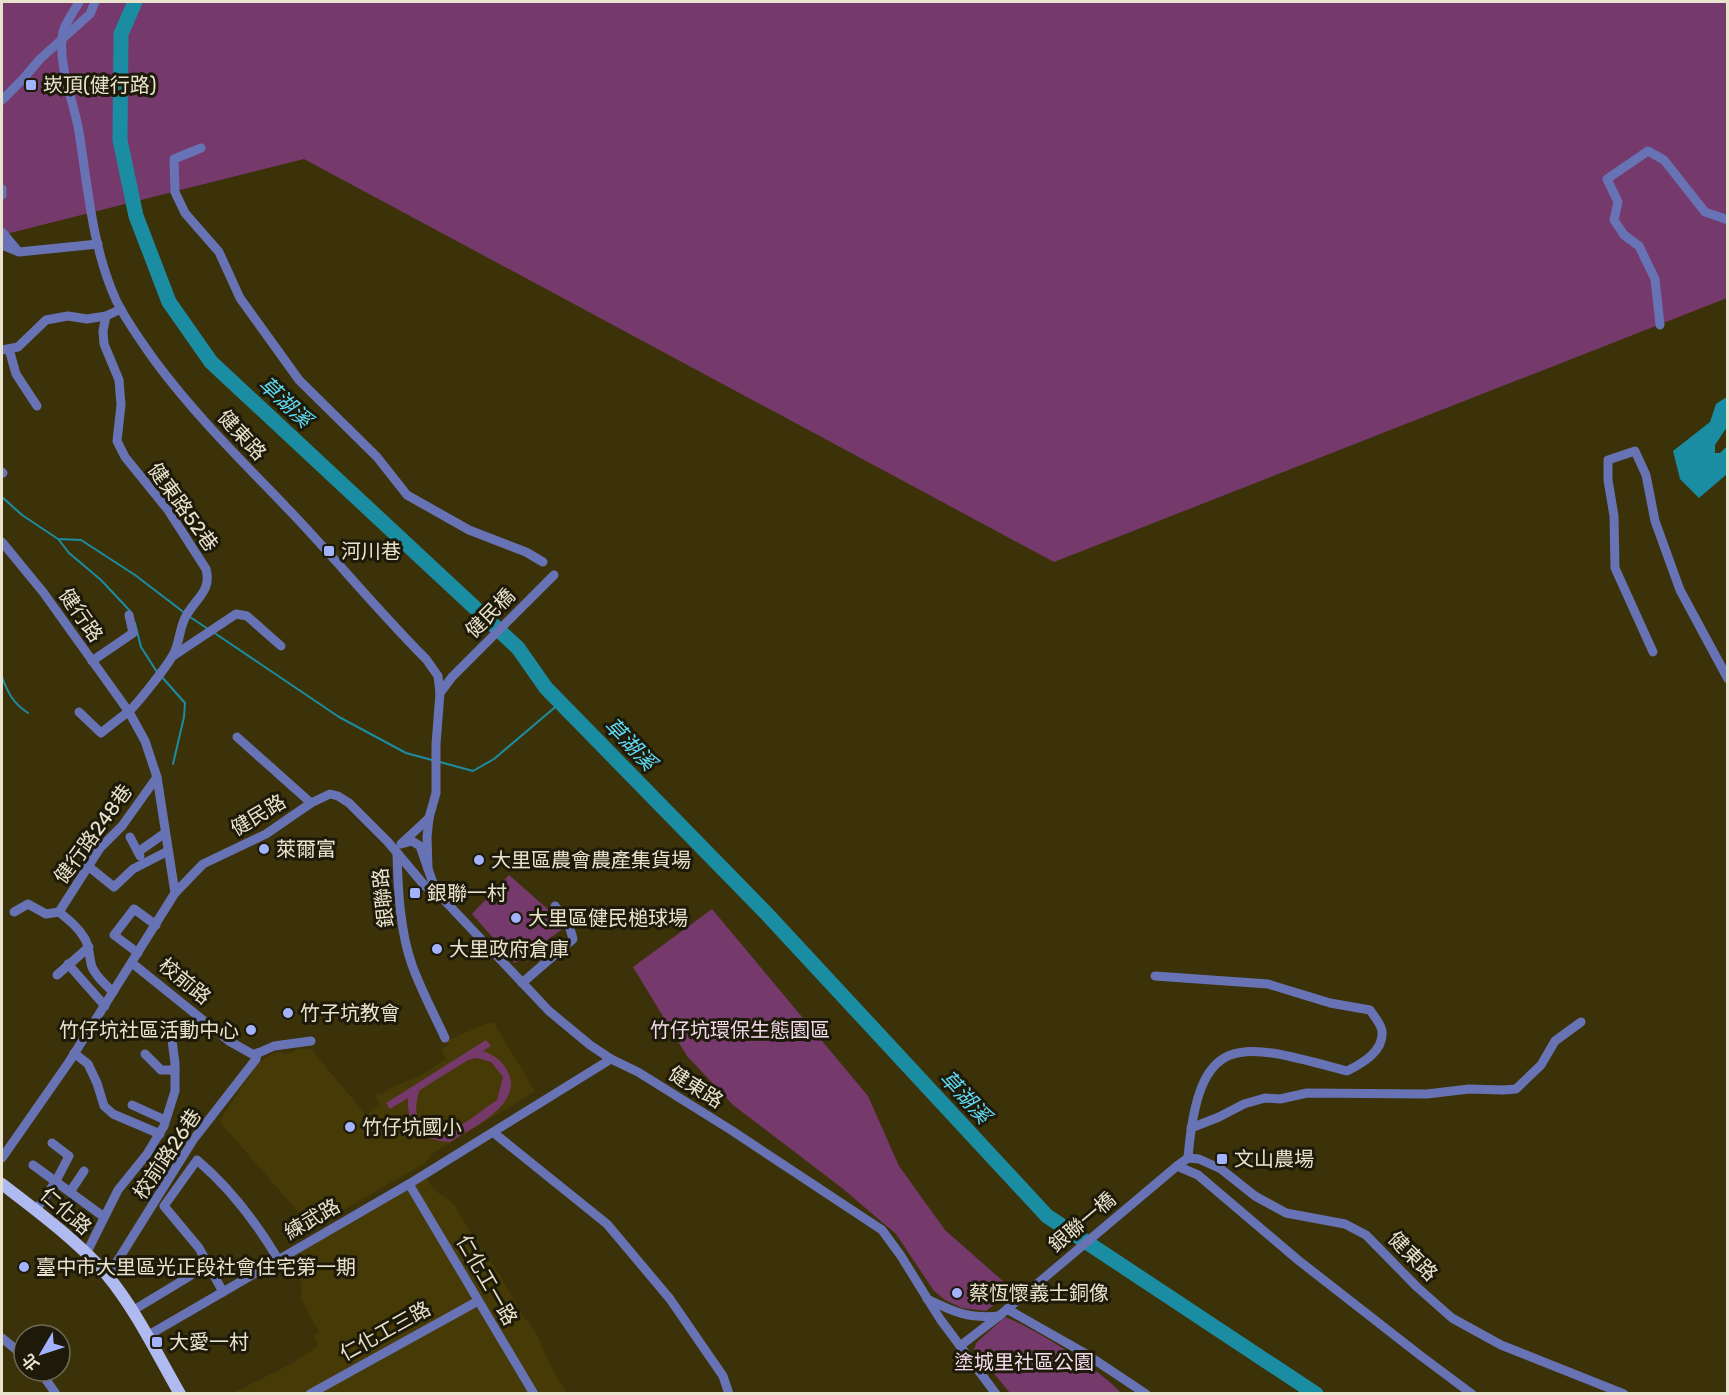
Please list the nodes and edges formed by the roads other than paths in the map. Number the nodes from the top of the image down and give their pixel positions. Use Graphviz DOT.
graph roads {
  1 [pos="79,2"];
  2 [pos="95,2"];
  3 [pos="62,38"];
  4 [pos="2,100"];
  5 [pos="201,148"];
  6 [pos="2,189"];
  7 [pos="2,195"];
  8 [pos="1728,220"];
  9 [pos="2,232"];
  10 [pos="98,244"];
  11 [pos="2,245"];
  12 [pos="19,252"];
  13 [pos="121,309"];
  14 [pos="106,316"];
  15 [pos="1659,325"];
  16 [pos="5,350"];
  17 [pos="37,406"];
  18 [pos="2,543"];
  19 [pos="543,562"];
  20 [pos="554,575"];
  21 [pos="129,615"];
  22 [pos="281,646"];
  23 [pos="1653,652"];
  24 [pos="173,656"];
  25 [pos="92,661"];
  26 [pos="1728,679"];
  27 [pos="440,693"];
  28 [pos="79,712"];
  29 [pos="129,712"];
  30 [pos="237,737"];
  31 [pos="157,777"];
  32 [pos="311,803"];
  33 [pos="429,818"];
  34 [pos="165,833"];
  35 [pos="380,835"];
  36 [pos="130,837"];
  37 [pos="404,840"];
  38 [pos="168,851"];
  39 [pos="138,852"];
  40 [pos="422,852"];
  41 [pos="400,857"];
  42 [pos="143,864"];
  43 [pos="88,866"];
  44 [pos="428,869"];
  45 [pos="175,893"];
  46 [pos="446,902"];
  47 [pos="555,906"];
  48 [pos="14,912"];
  49 [pos="59,912"];
  50 [pos="156,926"];
  51 [pos="89,947"];
  52 [pos="138,953"];
  53 [pos="132,963"];
  54 [pos="68,964"];
  55 [pos="57,975"];
  56 [pos="1155,976"];
  57 [pos="522,983"];
  58 [pos="113,992"];
  59 [pos="105,1006"];
  60 [pos="1581,1022"];
  61 [pos="170,1025"];
  62 [pos="445,1038"];
  63 [pos="311,1041"];
  64 [pos="74,1053"];
  65 [pos="257,1053"];
  66 [pos="145,1054"];
  67 [pos="611,1059"];
  68 [pos="175,1070"];
  69 [pos="132,1105"];
  70 [pos="165,1120"];
  71 [pos="1191,1128"];
  72 [pos="494,1133"];
  73 [pos="160,1134"];
  74 [pos="52,1143"];
  75 [pos="2,1158"];
  76 [pos="1188,1158"];
  77 [pos="33,1165"];
  78 [pos="1177,1166"];
  79 [pos="84,1171"];
  80 [pos="56,1181"];
  81 [pos="2,1184"];
  82 [pos="409,1184"];
  83 [pos="70,1192"];
  84 [pos="36,1210"];
  85 [pos="104,1217"];
  86 [pos="86,1254"];
  87 [pos="278,1259"];
  88 [pos="108,1276"];
  89 [pos="190,1276"];
  90 [pos="223,1292"];
  91 [pos="926,1299"];
  92 [pos="478,1301"];
  93 [pos="1009,1307"];
  94 [pos="132,1311"];
  95 [pos="999,1316"];
  96 [pos="147,1336"];
  97 [pos="960,1346"];
  98 [pos="180,1394"];
  99 [pos="310,1394"];
  100 [pos="534,1394"];
  101 [pos="729,1394"];
  102 [pos="996,1394"];
  103 [pos="1146,1394"];
  104 [pos="1472,1394"];
  105 [pos="1624,1394"];
  1 -- 3 [label="street"];
  2 -- 3 [label="street"];
  3 -- 4 [label="street"];
  3 -- 10 [label="street, 健東路"];
  5 -- 19 [label="street"];
  6 -- 7 [label="street"];
  8 -- 15 [label="street"];
  9 -- 12 [label="street"];
  10 -- 12 [label="street"];
  10 -- 13 [label="street, 健東路"];
  11 -- 12 [label="street"];
  13 -- 14 [label="street"];
  13 -- 27 [label="street, 健東路"];
  14 -- 16 [label="street"];
  14 -- 24 [label="street, 健東路52巷"];
  16 -- 17 [label="street"];
  18 -- 25 [label="street, 健行路"];
  20 -- 27 [label="street, 健民橋"];
  21 -- 25 [label="street"];
  22 -- 24 [label="street"];
  23 -- 26 [label="street"];
  24 -- 29 [label="street"];
  25 -- 29 [label="street, 健行路"];
  27 -- 33 [label="street, 健東路"];
  28 -- 29 [label="street"];
  29 -- 31 [label="street, 健行路"];
  30 -- 32 [label="street"];
  31 -- 34 [label="street, 健行路"];
  31 -- 43 [label="street, 健行路248巷"];
  32 -- 35 [label="street, 健民路"];
  32 -- 45 [label="street, 健民路"];
  33 -- 37 [label="street"];
  33 -- 44 [label="street, 健東路"];
  34 -- 38 [label="street, 健行路"];
  34 -- 39 [label="street"];
  35 -- 37 [label="street"];
  35 -- 41 [label="street, 健民路"];
  36 -- 39 [label="street"];
  37 -- 40 [label="street"];
  37 -- 41 [label="street"];
  38 -- 42 [label="street"];
  38 -- 45 [label="street, 健行路"];
  39 -- 42 [label="street"];
  40 -- 41 [label="street"];
  40 -- 44 [label="street, 健東路"];
  41 -- 46 [label="street, 健東路"];
  41 -- 62 [label="street, 銀聯路"];
  42 -- 43 [label="street"];
  43 -- 49 [label="street, 健行路248巷"];
  44 -- 46 [label="street, 健東路"];
  45 -- 50 [label="street, 健民路"];
  46 -- 57 [label="street, 健東路"];
  47 -- 57 [label="street"];
  48 -- 49 [label="street"];
  49 -- 51 [label="street"];
  50 -- 52 [label="street, 健民路"];
  50 -- 52 [label="street"];
  51 -- 54 [label="street"];
  51 -- 58 [label="street"];
  52 -- 53 [label="street, 健民路"];
  53 -- 58 [label="street, 健民路"];
  53 -- 65 [label="street, 校前路"];
  54 -- 55 [label="street"];
  54 -- 59 [label="street"];
  56 -- 71 [label="street"];
  57 -- 67 [label="street, 健東路"];
  58 -- 59 [label="street, 健民路"];
  59 -- 64 [label="street, 健民路"];
  60 -- 71 [label="street"];
  61 -- 68 [label="street"];
  63 -- 65 [label="street"];
  64 -- 73 [label="street"];
  64 -- 75 [label="street, 健民路"];
  65 -- 88 [label="street, 校前路26巷"];
  66 -- 68 [label="street"];
  67 -- 72 [label="street, 練武路"];
  67 -- 91 [label="street, 健東路"];
  68 -- 70 [label="street"];
  69 -- 70 [label="street"];
  70 -- 73 [label="street"];
  71 -- 76 [label="street"];
  72 -- 82 [label="street, 練武路"];
  72 -- 101 [label="street"];
  73 -- 85 [label="street"];
  74 -- 80 [label="street"];
  76 -- 78 [label="street"];
  76 -- 105 [label="street, 健東路"];
  77 -- 80 [label="street"];
  78 -- 93 [label="street, 銀聯一橋"];
  78 -- 104 [label="street"];
  79 -- 83 [label="street"];
  80 -- 83 [label="street"];
  80 -- 84 [label="street"];
  81 -- 84 [label="main road, 仁化路"];
  82 -- 87 [label="street, 練武路"];
  82 -- 92 [label="street, 仁化工一路"];
  83 -- 85 [label="street"];
  84 -- 86 [label="main road, 仁化路"];
  85 -- 86 [label="street"];
  86 -- 88 [label="main road, 仁化路"];
  87 -- 90 [label="street, 練武路"];
  87 -- 90 [label="street"];
  88 -- 94 [label="main road, 仁化路"];
  89 -- 94 [label="street"];
  90 -- 96 [label="street, 練武路"];
  91 -- 95 [label="street"];
  91 -- 97 [label="street, 健東路"];
  92 -- 99 [label="street, 仁化工三路"];
  92 -- 100 [label="street, 仁化工一路"];
  93 -- 95 [label="street"];
  93 -- 103 [label="street"];
  94 -- 96 [label="main road, 仁化路"];
  95 -- 97 [label="street"];
  96 -- 98 [label="main road, 仁化路"];
  97 -- 102 [label="street, 健東路"];
}
